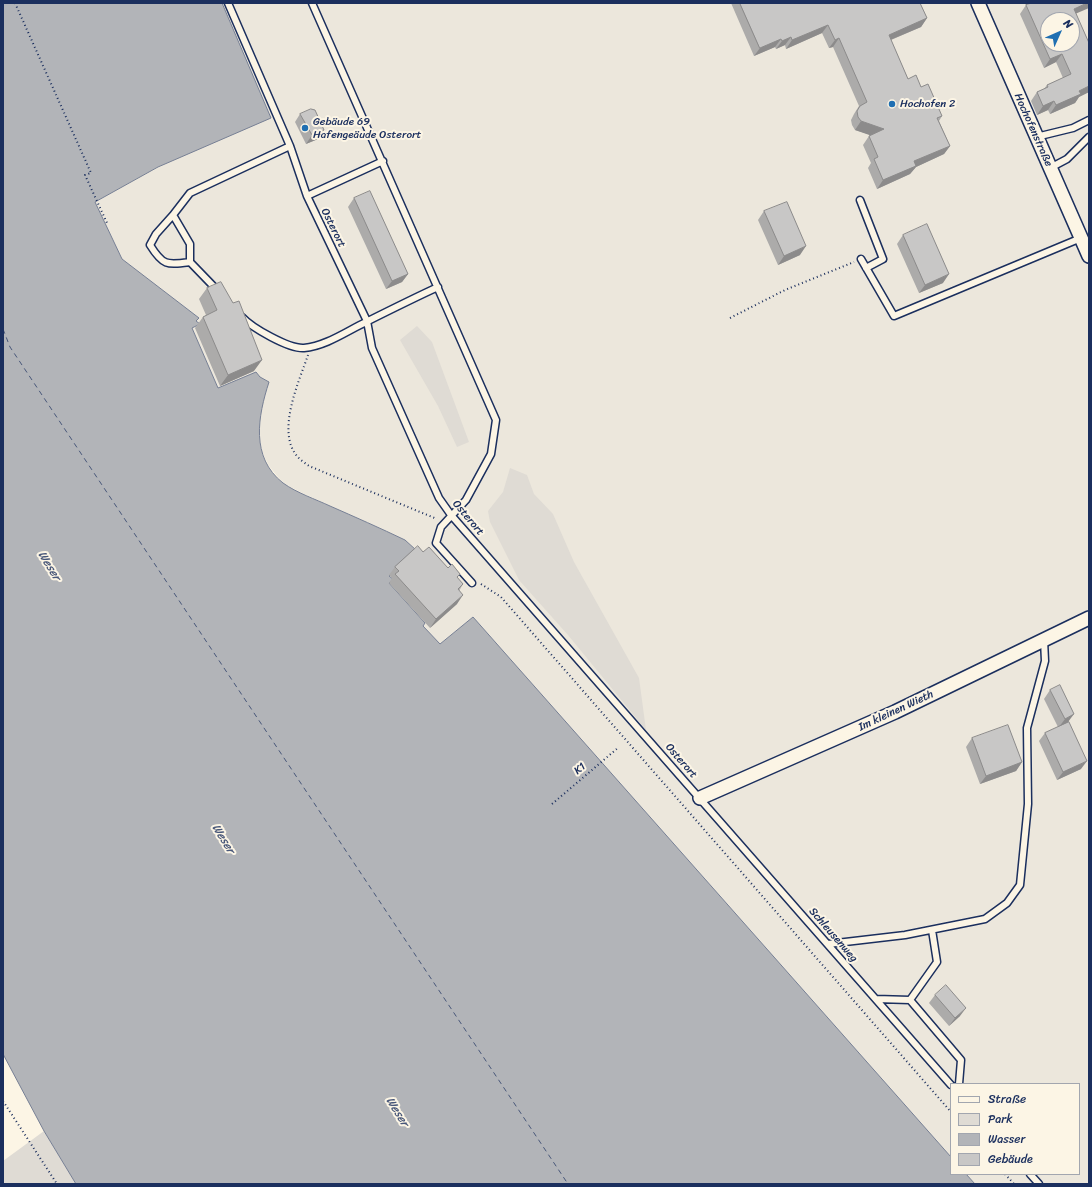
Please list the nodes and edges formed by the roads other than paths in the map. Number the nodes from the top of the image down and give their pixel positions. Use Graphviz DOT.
graph roads {
  1 [pos="228,3"];
  2 [pos="312,3"];
  3 [pos="978,3"];
  4 [pos="1089,120"];
  5 [pos="1036,137"];
  6 [pos="1089,137"];
  7 [pos="290,146"];
  8 [pos="383,161"];
  9 [pos="1050,168"];
  10 [pos="307,196"];
  11 [pos="860,200"];
  12 [pos="173,215"];
  13 [pos="1081,238"];
  14 [pos="1089,256"];
  15 [pos="861,259"];
  16 [pos="190,262"];
  17 [pos="866,268"];
  18 [pos="438,287"];
  19 [pos="222,296"];
  20 [pos="238,312"];
  21 [pos="367,321"];
  22 [pos="451,515"];
  23 [pos="472,583"];
  24 [pos="1089,618"];
  25 [pos="1044,640"];
  26 [pos="700,798"];
  27 [pos="932,930"];
  28 [pos="828,944"];
  29 [pos="876,999"];
  30 [pos="910,1000"];
  31 [pos="959,1083"];
  32 [pos="950,1084"];
  33 [pos="1031,1175"];
  34 [pos="1039,1184"];
  1 -- 7 [label="lane, Osterort"];
  2 -- 8 [label="lane"];
  3 -- 5 [label="street, Hochofenstraße"];
  4 -- 5 [label="lane"];
  5 -- 9 [label="street, Hochofenstraße"];
  6 -- 9 [label="lane"];
  7 -- 10 [label="lane, Osterort"];
  7 -- 12 [label="lane"];
  8 -- 10 [label="lane"];
  8 -- 18 [label="lane"];
  9 -- 13 [label="street, Hochofenstraße"];
  10 -- 21 [label="lane, Osterort"];
  11 -- 17 [label="lane"];
  12 -- 16 [label="lane"];
  12 -- 16 [label="lane"];
  13 -- 14 [label="street, Hochofenstraße"];
  13 -- 17 [label="lane"];
  15 -- 17 [label="lane"];
  16 -- 19 [label="lane"];
  18 -- 21 [label="lane"];
  18 -- 22 [label="lane"];
  20 -- 21 [label="lane"];
  21 -- 22 [label="lane, Osterort"];
  22 -- 23 [label="lane"];
  22 -- 26 [label="lane, Osterort"];
  24 -- 25 [label="street, Im kleinen Wieth"];
  25 -- 26 [label="street, Im kleinen Wieth"];
  25 -- 27 [label="lane"];
  26 -- 28 [label="lane, Schleusenweg"];
  27 -- 28 [label="lane"];
  27 -- 30 [label="lane"];
  28 -- 29 [label="lane, Schleusenweg"];
  29 -- 30 [label="lane"];
  29 -- 32 [label="lane, Schleusenweg"];
  30 -- 31 [label="lane"];
  33 -- 34 [label="lane"];
}
